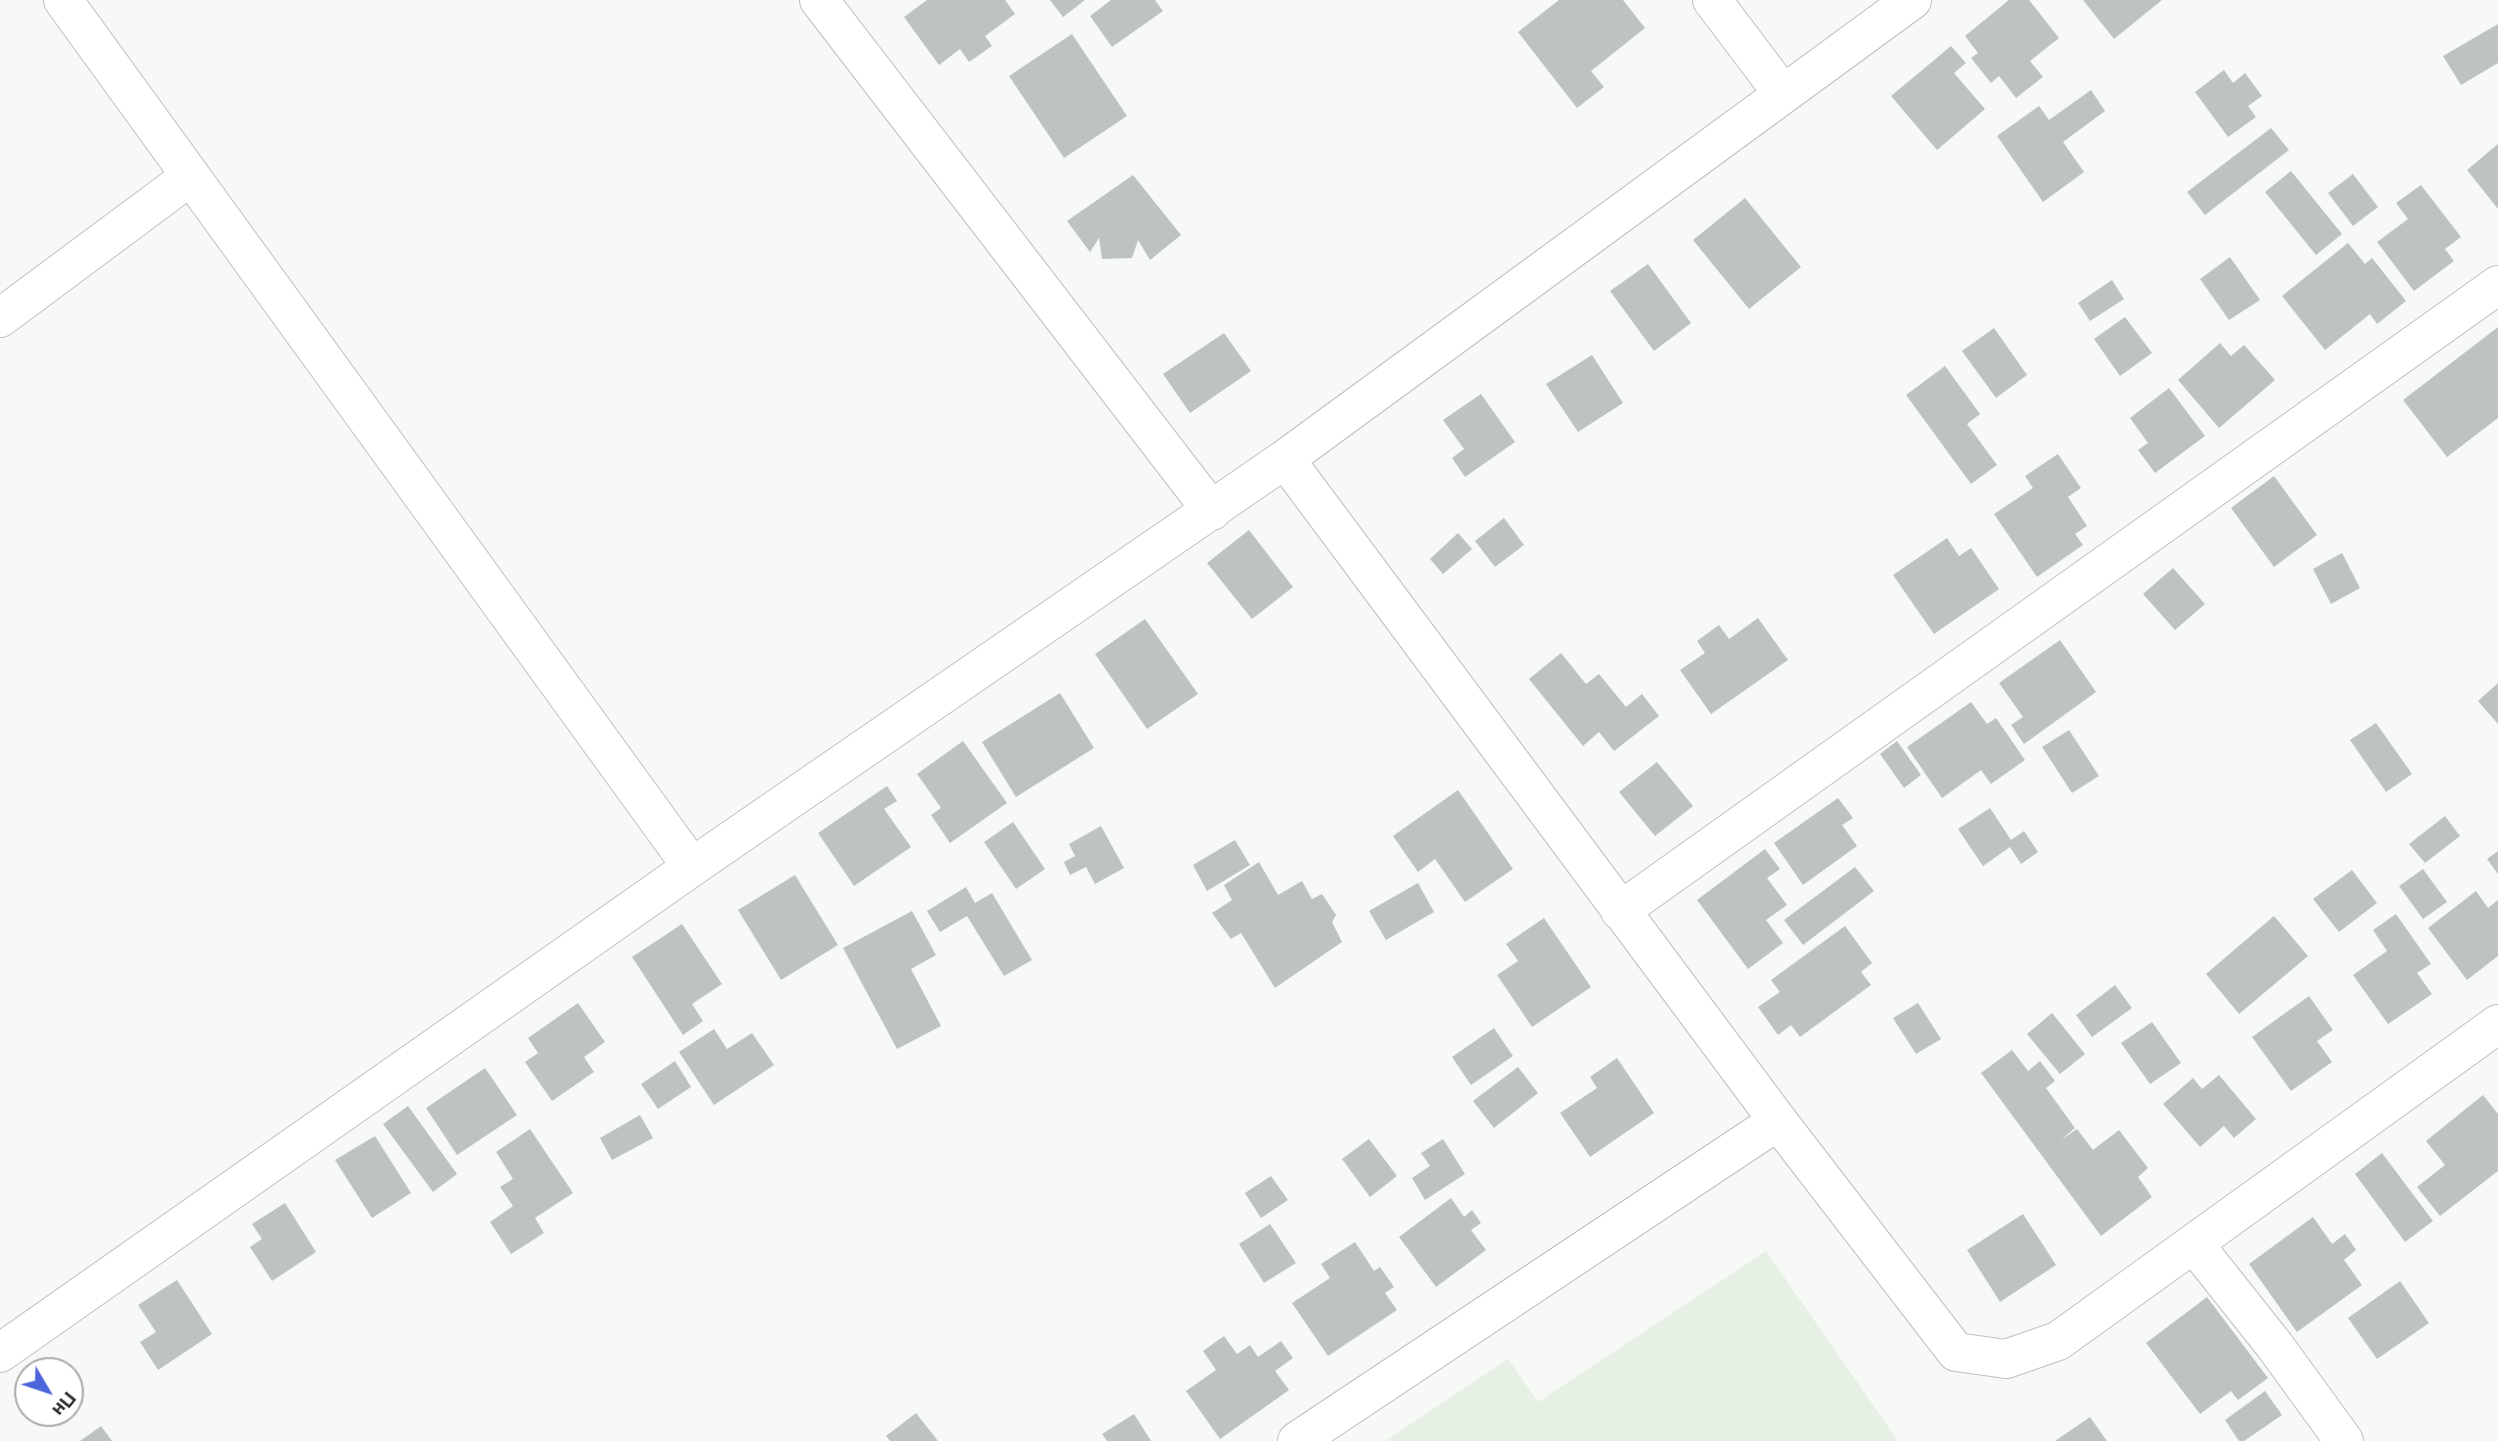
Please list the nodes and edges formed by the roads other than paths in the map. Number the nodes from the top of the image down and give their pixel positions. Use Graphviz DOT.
graph roads {
  1 [pos="63,0"];
  2 [pos="819,0"];
  3 [pos="1712,0"];
  4 [pos="1912,0"];
  5 [pos="1783,93"];
  6 [pos="191,176"];
  7 [pos="2498,285"];
  8 [pos="0,318"];
  9 [pos="1285,460"];
  10 [pos="1212,511"];
  11 [pos="692,867"];
  12 [pos="1620,911"];
  13 [pos="2498,1024"];
  14 [pos="1778,1122"];
  15 [pos="2194,1244"];
  16 [pos="0,1353"];
  17 [pos="1297,1441"];
  18 [pos="2343,1441"];
  1 -- 6 [label="street"];
  2 -- 10 [label="street"];
  3 -- 5 [label="street"];
  4 -- 5 [label="street"];
  5 -- 9 [label="street"];
  6 -- 8 [label="street"];
  6 -- 11 [label="street"];
  7 -- 12 [label="street"];
  9 -- 10 [label="street"];
  9 -- 12 [label="street"];
  10 -- 11 [label="street"];
  11 -- 16 [label="street"];
  12 -- 14 [label="street"];
  13 -- 15 [label="street"];
  14 -- 15 [label="street"];
  14 -- 17 [label="street"];
  15 -- 18 [label="street"];
}
